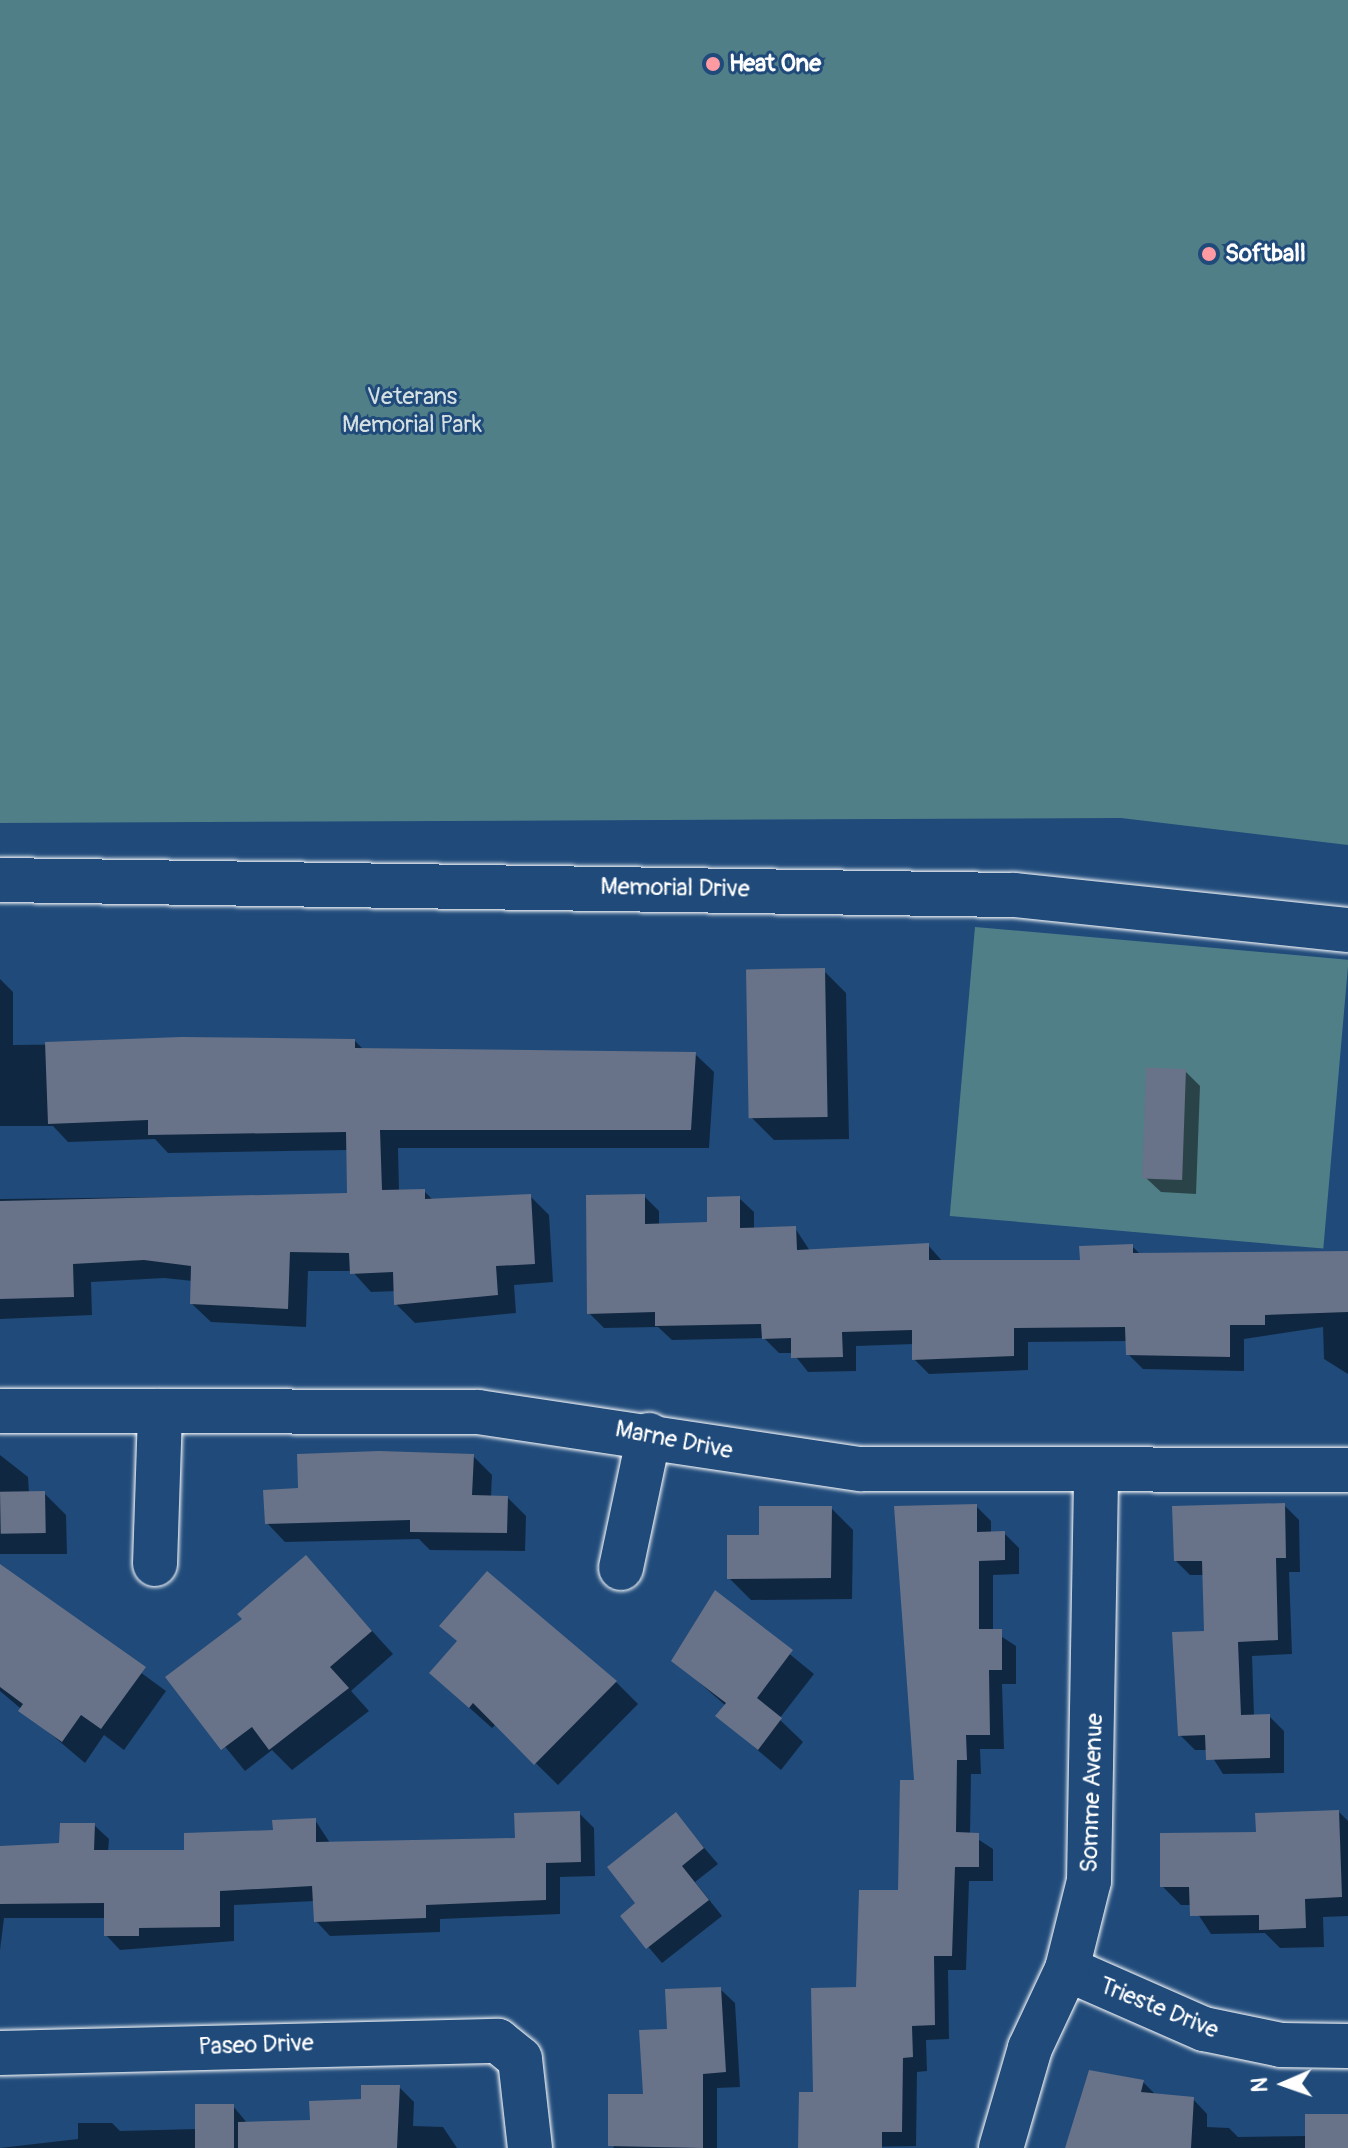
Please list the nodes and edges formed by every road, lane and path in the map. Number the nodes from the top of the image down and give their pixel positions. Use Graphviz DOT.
graph roads {
  1 [pos="0,880"];
  2 [pos="1348,930"];
  3 [pos="0,1411"];
  4 [pos="160,1411"];
  5 [pos="649,1435"];
  6 [pos="1348,1470"];
  7 [pos="1096,1471"];
  8 [pos="155,1564"];
  9 [pos="621,1568"];
  10 [pos="1067,1969"];
  11 [pos="1348,2046"];
  12 [pos="0,2053"];
  13 [pos="530,2148"];
  14 [pos="1001,2148"];
  1 -- 2 [label="street, Memorial Drive"];
  3 -- 4 [label="street, Marne Drive"];
  4 -- 5 [label="street, Marne Drive"];
  4 -- 8 [label="street"];
  5 -- 7 [label="street, Marne Drive"];
  5 -- 9 [label="street"];
  6 -- 7 [label="street, Marne Drive"];
  7 -- 10 [label="street, Somme Avenue"];
  10 -- 11 [label="street, Trieste Drive"];
  10 -- 14 [label="street, Somme Avenue"];
  12 -- 13 [label="street, Paseo Drive"];
}
